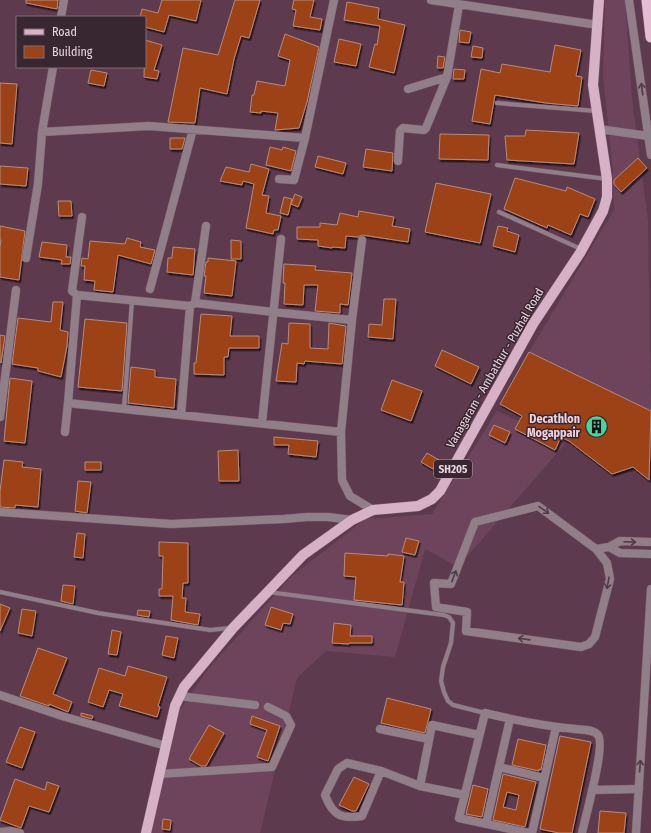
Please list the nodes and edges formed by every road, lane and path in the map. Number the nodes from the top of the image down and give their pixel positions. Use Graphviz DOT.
graph roads {
  1 [pos="64,0"];
  2 [pos="334,0"];
  3 [pos="430,0"];
  4 [pos="599,0"];
  5 [pos="629,0"];
  6 [pos="647,0"];
  7 [pos="459,5"];
  8 [pos="61,16"];
  9 [pos="598,25"];
  10 [pos="651,37"];
  11 [pos="53,68"];
  12 [pos="447,77"];
  13 [pos="408,88"];
  14 [pos="497,103"];
  15 [pos="597,111"];
  16 [pos="193,129"];
  17 [pos="599,129"];
  18 [pos="42,132"];
  19 [pos="648,136"];
  20 [pos="304,138"];
  21 [pos="651,155"];
  22 [pos="398,161"];
  23 [pos="497,165"];
  24 [pos="279,179"];
  25 [pos="607,179"];
  26 [pos="499,212"];
  27 [pos="82,217"];
  28 [pos="206,226"];
  29 [pos="281,239"];
  30 [pos="362,240"];
  31 [pos="582,249"];
  32 [pos="26,258"];
  33 [pos="150,289"];
  34 [pos="16,290"];
  35 [pos="77,295"];
  36 [pos="132,300"];
  37 [pos="192,304"];
  38 [pos="273,312"];
  39 [pos="352,320"];
  40 [pos="68,403"];
  41 [pos="124,409"];
  42 [pos="181,415"];
  43 [pos="0,417"];
  44 [pos="262,424"];
  45 [pos="65,432"];
  46 [pos="341,432"];
  47 [pos="373,510"];
  48 [pos="0,512"];
  49 [pos="352,520"];
  50 [pos="651,542"];
  51 [pos="609,547"];
  52 [pos="596,548"];
  53 [pos="651,554"];
  54 [pos="651,589"];
  55 [pos="0,592"];
  56 [pos="267,592"];
  57 [pos="233,628"];
  58 [pos="0,695"];
  59 [pos="180,696"];
  60 [pos="255,705"];
  61 [pos="268,707"];
  62 [pos="485,713"];
  63 [pos="510,719"];
  64 [pos="556,727"];
  65 [pos="380,729"];
  66 [pos="479,735"];
  67 [pos="429,739"];
  68 [pos="166,746"];
  69 [pos="499,767"];
  70 [pos="381,771"];
  71 [pos="159,774"];
  72 [pos="544,778"];
  73 [pos="420,786"];
  74 [pos="592,790"];
  75 [pos="639,790"];
  76 [pos="465,795"];
  77 [pos="486,824"];
  78 [pos="0,832"];
  79 [pos="20,833"];
  80 [pos="146,833"];
  81 [pos="529,833"];
  82 [pos="532,833"];
  83 [pos="582,833"];
  84 [pos="636,833"];
  1 -- 8 [label="street"];
  2 -- 20 [label="street"];
  3 -- 7 [label="street"];
  4 -- 9 [label="main road, Vanagaram - Ambathur - Puzhal Road / SH205"];
  19 -- 5 [label="street, one-way"];
  6 -- 10 [label="highway"];
  7 -- 9 [label="street"];
  7 -- 12 [label="street"];
  9 -- 15 [label="main road, Vanagaram - Ambathur - Puzhal Road / SH205"];
  11 -- 18 [label="street"];
  12 -- 13 [label="street"];
  12 -- 22 [label="street"];
  14 -- 15 [label="lane"];
  15 -- 17 [label="main road, Vanagaram - Ambathur - Puzhal Road / SH205"];
  16 -- 18 [label="street"];
  16 -- 20 [label="street"];
  16 -- 33 [label="street"];
  17 -- 19 [label="street"];
  17 -- 25 [label="main road, Vanagaram - Ambathur - Puzhal Road / SH205"];
  18 -- 32 [label="street"];
  19 -- 21 [label="street"];
  20 -- 24 [label="street"];
  23 -- 25 [label="lane"];
  25 -- 31 [label="main road, Vanagaram - Ambathur - Puzhal Road / SH205"];
  26 -- 31 [label="lane"];
  27 -- 35 [label="street"];
  28 -- 37 [label="street"];
  29 -- 38 [label="street"];
  30 -- 39 [label="street"];
  31 -- 47 [label="main road, Vanagaram - Ambathur - Puzhal Road / SH205"];
  34 -- 43 [label="street"];
  35 -- 36 [label="street"];
  35 -- 40 [label="street"];
  36 -- 37 [label="street"];
  36 -- 41 [label="lane"];
  37 -- 38 [label="street"];
  37 -- 42 [label="street"];
  38 -- 39 [label="street"];
  38 -- 44 [label="street"];
  39 -- 46 [label="street"];
  40 -- 41 [label="street"];
  40 -- 45 [label="street"];
  41 -- 42 [label="street"];
  42 -- 44 [label="street"];
  44 -- 46 [label="street"];
  46 -- 47 [label="street"];
  47 -- 49 [label="main road, Vanagaram - Ambathur - Puzhal Road / SH205"];
  48 -- 49 [label="street"];
  49 -- 56 [label="main road, Vanagaram - Ambathur - Puzhal Road / SH205"];
  51 -- 50 [label="street, one-way"];
  51 -- 52 [label="street"];
  51 -- 53 [label="street"];
  52 -- 52 [label="street, one-way"];
  75 -- 54 [label="street, one-way"];
  55 -- 57 [label="lane"];
  56 -- 57 [label="main road, Vanagaram - Ambathur - Puzhal Road / SH205"];
  56 -- 62 [label="lane"];
  57 -- 59 [label="main road, Vanagaram - Ambathur - Puzhal Road / SH205"];
  58 -- 68 [label="street"];
  59 -- 60 [label="street"];
  59 -- 68 [label="main road, Vanagaram - Ambathur - Puzhal Road / SH205"];
  61 -- 71 [label="street"];
  62 -- 63 [label="street"];
  62 -- 66 [label="street"];
  63 -- 64 [label="street"];
  63 -- 69 [label="street"];
  64 -- 72 [label="street"];
  64 -- 74 [label="street"];
  65 -- 67 [label="street"];
  66 -- 67 [label="street"];
  66 -- 76 [label="street"];
  67 -- 73 [label="street"];
  68 -- 71 [label="main road, Vanagaram - Ambathur - Puzhal Road / SH205"];
  69 -- 72 [label="street"];
  69 -- 77 [label="street"];
  70 -- 70 [label="street"];
  70 -- 73 [label="street"];
  71 -- 80 [label="main road, Vanagaram - Ambathur - Puzhal Road / SH205"];
  72 -- 82 [label="street"];
  73 -- 76 [label="street"];
  74 -- 75 [label="street"];
  74 -- 83 [label="street"];
  75 -- 84 [label="street"];
  76 -- 77 [label="street"];
  77 -- 81 [label="street"];
  78 -- 79 [label="street"];
}
